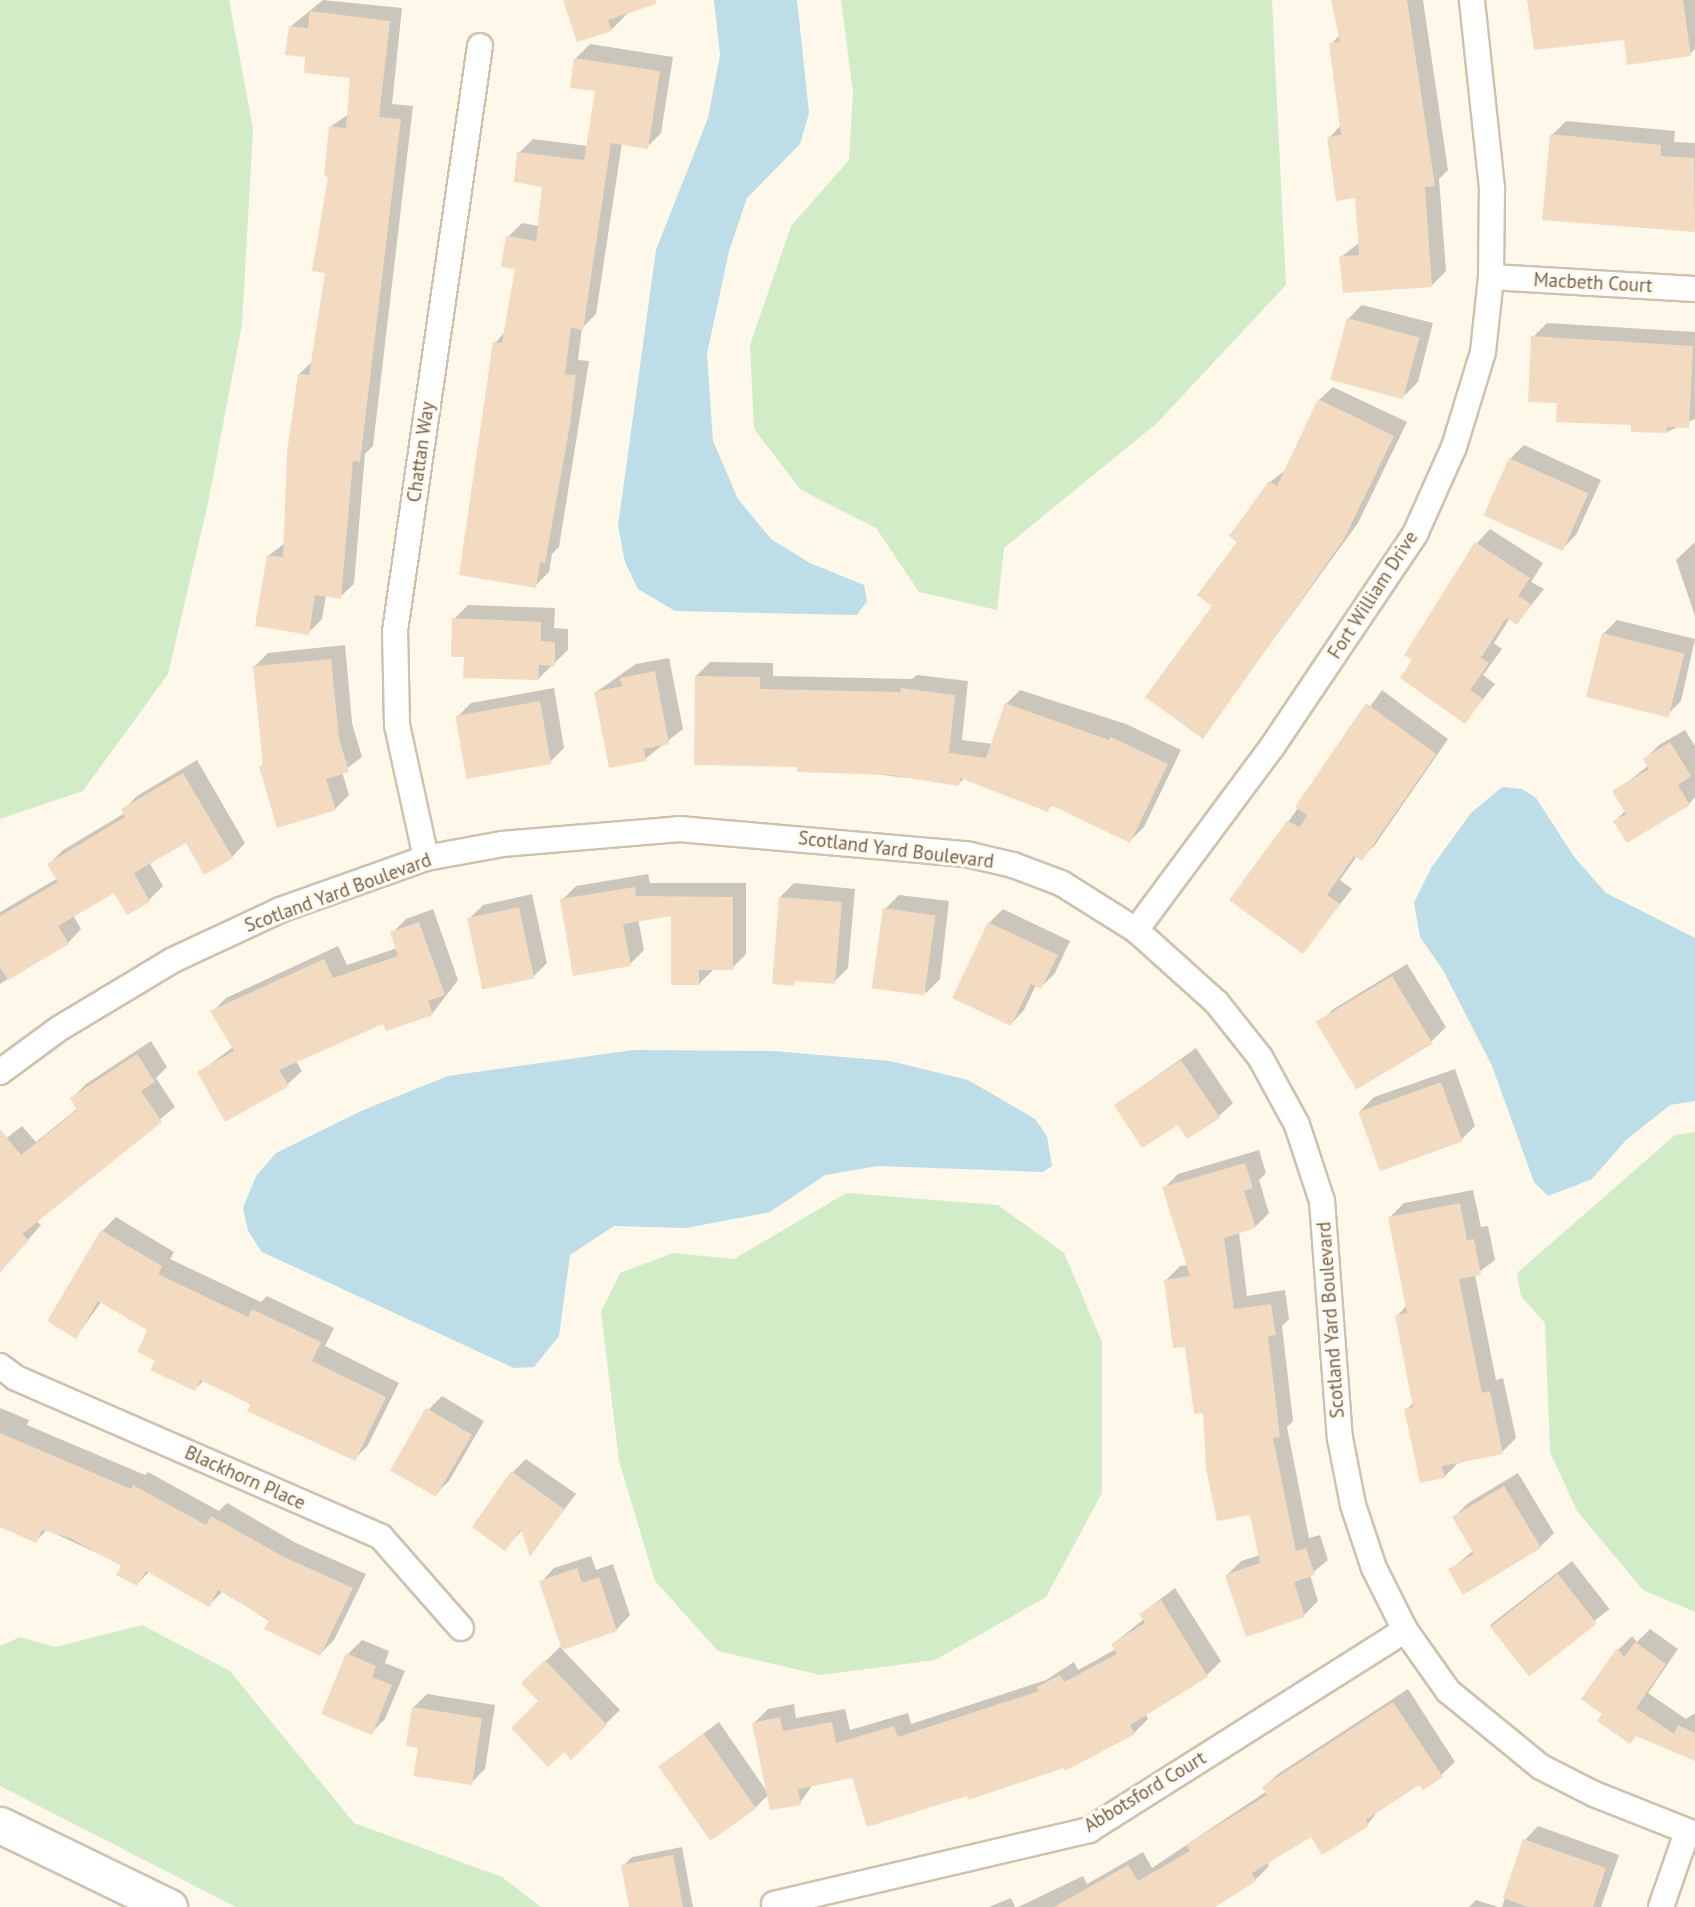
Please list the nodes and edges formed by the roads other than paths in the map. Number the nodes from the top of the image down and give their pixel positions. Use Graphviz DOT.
graph roads {
  1 [pos="1472,0"];
  2 [pos="480,46"];
  3 [pos="1492,277"];
  4 [pos="1695,289"];
  5 [pos="426,858"];
  6 [pos="1136,930"];
  7 [pos="0,1072"];
  8 [pos="0,1366"];
  9 [pos="461,1628"];
  10 [pos="1405,1630"];
  11 [pos="0,1825"];
  12 [pos="1691,1833"];
  13 [pos="774,1904"];
  14 [pos="169,1907"];
  15 [pos="1661,1907"];
  1 -- 3 [label="street, Fort William Drive"];
  2 -- 5 [label="street, Chattan Way"];
  3 -- 4 [label="street, Macbeth Court"];
  3 -- 6 [label="street, Fort William Drive"];
  5 -- 6 [label="street, Scotland Yard Boulevard"];
  5 -- 7 [label="street, Scotland Yard Boulevard"];
  6 -- 10 [label="street, Scotland Yard Boulevard"];
  8 -- 9 [label="street, Blackhorn Place"];
  10 -- 12 [label="street, Scotland Yard Boulevard"];
  10 -- 13 [label="street, Abbotsford Court"];
  11 -- 14 [label="main road"];
  12 -- 15 [label="street"];
}
